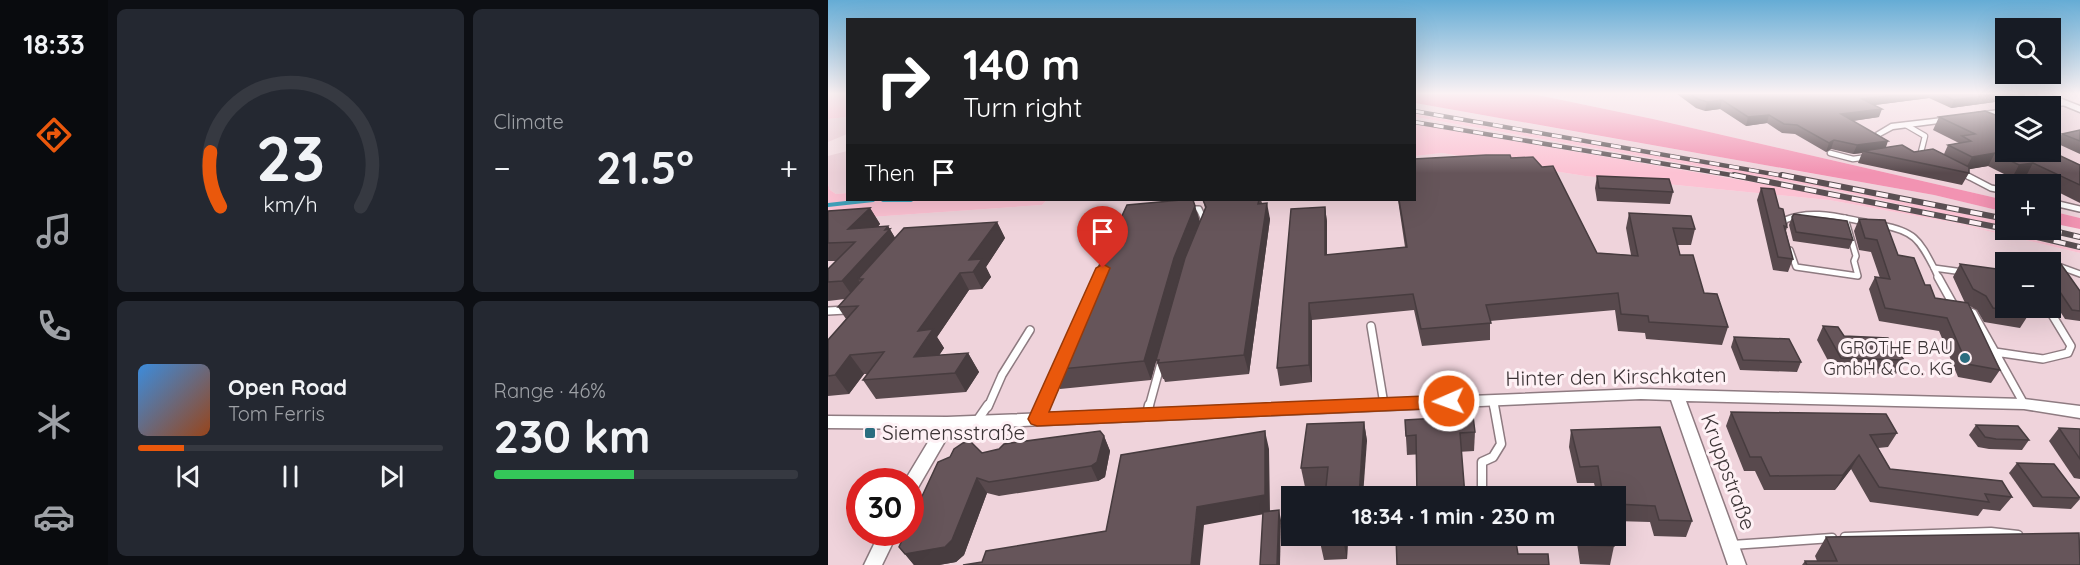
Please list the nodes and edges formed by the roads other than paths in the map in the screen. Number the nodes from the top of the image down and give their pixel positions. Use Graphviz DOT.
graph roads {
  1 [pos="1938,120"];
  2 [pos="1906,125"];
  3 [pos="1882,136"];
  4 [pos="1921,152"];
  5 [pos="1830,153"];
  6 [pos="1914,154"];
  7 [pos="1877,156"];
  8 [pos="1931,157"];
  9 [pos="1951,168"];
  10 [pos="1995,189"];
  11 [pos="2061,205"];
  12 [pos="2080,209"];
  13 [pos="1178,210"];
  14 [pos="1845,218"];
  15 [pos="1201,232"];
  16 [pos="1785,233"];
  17 [pos="1788,244"];
  18 [pos="2061,267"];
  19 [pos="1934,268"];
  20 [pos="1970,273"];
  21 [pos="2080,274"];
  22 [pos="852,309"];
  23 [pos="828,311"];
  24 [pos="2054,318"];
  25 [pos="1371,326"];
  26 [pos="1030,330"];
  27 [pos="1995,352"];
  28 [pos="1062,358"];
  29 [pos="1162,358"];
  30 [pos="1676,394"];
  31 [pos="1492,399"];
  32 [pos="1384,404"];
  33 [pos="2024,404"];
  34 [pos="2080,412"];
  35 [pos="1147,414"];
  36 [pos="1037,419"];
  37 [pos="828,422"];
  38 [pos="976,422"];
  39 [pos="947,423"];
  40 [pos="921,468"];
  41 [pos="1482,486"];
  42 [pos="2033,536"];
  43 [pos="1730,545"];
  44 [pos="882,546"];
  45 [pos="873,565"];
  46 [pos="1737,565"];
  1 -- 2 [label="street"];
  2 -- 3 [label="street"];
  2 -- 4 [label="lane"];
  4 -- 6 [label="lane"];
  4 -- 8 [label="lane"];
  5 -- 7 [label="lane"];
  9 -- 10 [label="lane"];
  11 -- 12 [label="lane"];
  13 -- 15 [label="lane"];
  14 -- 16 [label="lane"];
  14 -- 17 [label="lane"];
  14 -- 19 [label="lane"];
  18 -- 21 [label="lane"];
  19 -- 20 [label="lane"];
  19 -- 27 [label="lane"];
  22 -- 23 [label="lane"];
  24 -- 27 [label="lane"];
  25 -- 32 [label="lane"];
  26 -- 38 [label="lane"];
  27 -- 33 [label="lane"];
  28 -- 36 [label="lane"];
  29 -- 35 [label="lane"];
  30 -- 31 [label="street, Hinter den Kirschkaten"];
  30 -- 33 [label="street, Hinter den Kirschkaten"];
  30 -- 43 [label="street, Kruppstraße"];
  31 -- 32 [label="street, Hinter den Kirschkaten"];
  31 -- 41 [label="lane"];
  32 -- 35 [label="street, Hinter den Kirschkaten"];
  33 -- 34 [label="street, Hinter den Kirschkaten"];
  35 -- 36 [label="street, Hinter den Kirschkaten"];
  36 -- 38 [label="street, Hinter den Kirschkaten"];
  37 -- 39 [label="street, Hinter den Kirschkaten"];
  38 -- 39 [label="street, Hinter den Kirschkaten"];
  39 -- 40 [label="street"];
  42 -- 43 [label="lane"];
  43 -- 46 [label="street, Kruppstraße"];
  44 -- 45 [label="street"];
}
